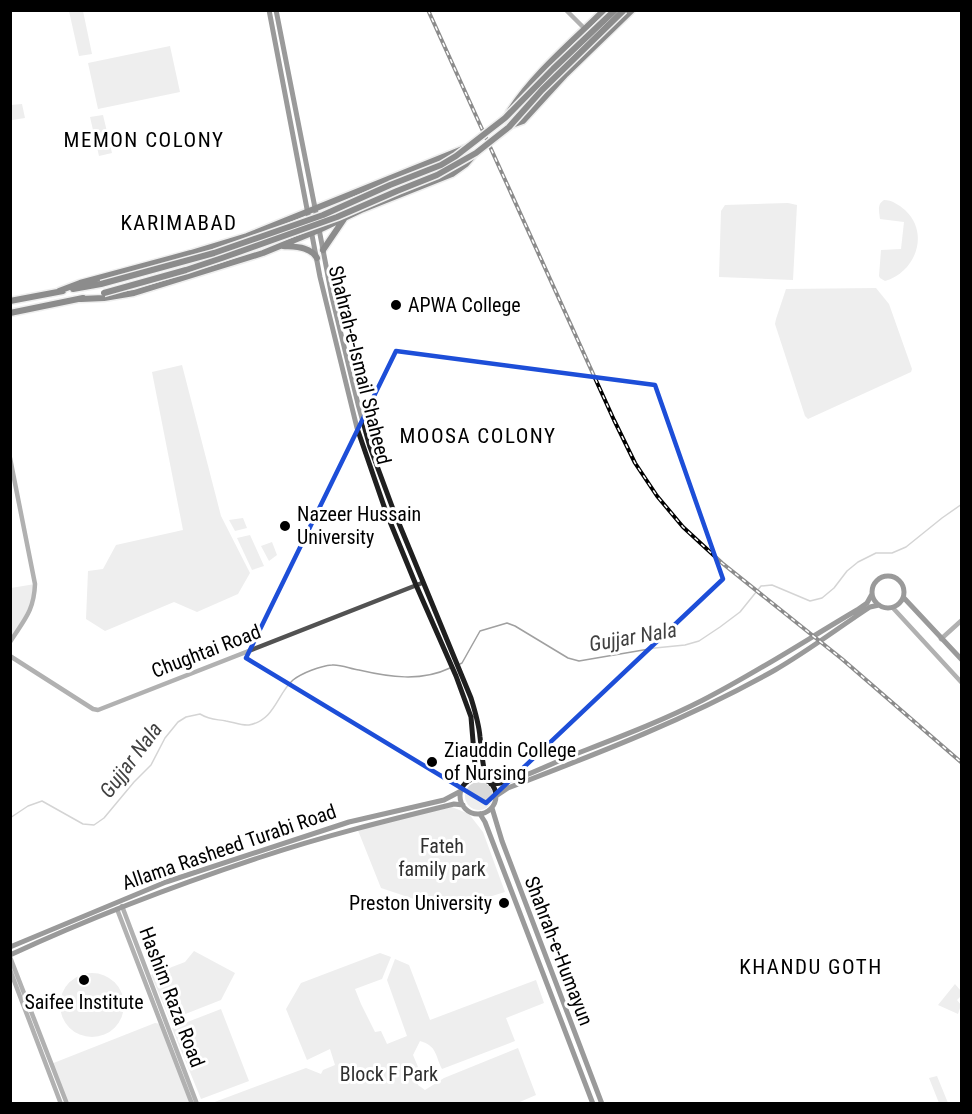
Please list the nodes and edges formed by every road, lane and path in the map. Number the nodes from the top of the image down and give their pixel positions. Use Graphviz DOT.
graph roads {
  1 [pos="269,10"];
  2 [pos="276,10"];
  3 [pos="566,10"];
  4 [pos="604,10"];
  5 [pos="615,10"];
  6 [pos="624,10"];
  7 [pos="632,10"];
  8 [pos="582,26"];
  9 [pos="505,118"];
  10 [pos="508,127"];
  11 [pos="467,147"];
  12 [pos="476,153"];
  13 [pos="315,208"];
  14 [pos="308,211"];
  15 [pos="345,218"];
  16 [pos="320,230"];
  17 [pos="312,233"];
  18 [pos="280,246"];
  19 [pos="323,250"];
  20 [pos="317,258"];
  21 [pos="59,291"];
  22 [pos="81,299"];
  23 [pos="10,301"];
  24 [pos="10,313"];
  25 [pos="10,458"];
  26 [pos="419,584"];
  27 [pos="872,594"];
  28 [pos="904,598"];
  29 [pos="879,605"];
  30 [pos="893,608"];
  31 [pos="962,620"];
  32 [pos="941,639"];
  33 [pos="10,642"];
  34 [pos="446,649"];
  35 [pos="10,656"];
  36 [pos="962,660"];
  37 [pos="962,683"];
  38 [pos="713,698"];
  39 [pos="686,712"];
  40 [pos="467,782"];
  41 [pos="489,783"];
  42 [pos="461,791"];
  43 [pos="496,796"];
  44 [pos="463,805"];
  45 [pos="492,808"];
  46 [pos="480,814"];
  47 [pos="120,901"];
  48 [pos="120,908"];
  49 [pos="10,947"];
  50 [pos="10,956"];
  51 [pos="10,970"];
  52 [pos="61,1104"];
  53 [pos="67,1104"];
  54 [pos="192,1104"];
  55 [pos="197,1104"];
  56 [pos="594,1104"];
  57 [pos="602,1104"];
  1 -- 14 [label="main road, Shahrah-e-Ismail Shaheed"];
  2 -- 13 [label="main road, Shahrah-e-Ismail Shaheed"];
  3 -- 8 [label="street"];
  4 -- 9 [label="highway, bridge"];
  5 -- 9 [label="highway, bridge"];
  6 -- 10 [label="highway, bridge"];
  7 -- 10 [label="highway"];
  9 -- 11 [label="highway, bridge"];
  10 -- 12 [label="highway, bridge"];
  11 -- 13 [label="highway"];
  11 -- 21 [label="highway, bridge"];
  12 -- 15 [label="highway, bridge"];
  12 -- 22 [label="highway, bridge"];
  13 -- 14 [label="highway"];
  13 -- 16 [label="main road, Shahrah-e-Ismail Shaheed"];
  14 -- 17 [label="main road, Shahrah-e-Ismail Shaheed"];
  14 -- 21 [label="highway"];
  15 -- 16 [label="highway"];
  15 -- 19 [label="highway"];
  16 -- 17 [label="highway"];
  16 -- 19 [label="main road, Shahrah-e-Ismail Shaheed"];
  17 -- 18 [label="highway"];
  17 -- 20 [label="main road, Shahrah-e-Ismail Shaheed"];
  18 -- 20 [label="highway"];
  18 -- 22 [label="highway"];
  19 -- 26 [label="main road, Shahrah-e-Ismail Shaheed"];
  20 -- 26 [label="main road, Shahrah-e-Ismail Shaheed"];
  21 -- 23 [label="highway"];
  22 -- 24 [label="highway"];
  25 -- 33 [label="street"];
  26 -- 34 [label="main road, Shahrah-e-Ismail Shaheed"];
  26 -- 35 [label="street, Chughtai Road"];
  27 -- 28 [label="main road"];
  27 -- 29 [label="main road"];
  27 -- 38 [label="main road"];
  28 -- 30 [label="main road"];
  28 -- 32 [label="main road"];
  29 -- 30 [label="main road"];
  29 -- 38 [label="main road"];
  30 -- 37 [label="street"];
  31 -- 32 [label="street"];
  32 -- 36 [label="main road"];
  34 -- 40 [label="main road, Shahrah-e-Ismail Shaheed"];
  34 -- 41 [label="main road, Shahrah-e-Ismail Shaheed"];
  38 -- 39 [label="main road"];
  39 -- 41 [label="main road"];
  39 -- 43 [label="main road"];
  40 -- 41 [label="main road"];
  40 -- 42 [label="main road"];
  41 -- 43 [label="main road"];
  42 -- 44 [label="main road"];
  42 -- 47 [label="main road, Allama Rasheed Turabi Road"];
  43 -- 45 [label="main road"];
  44 -- 46 [label="main road"];
  44 -- 48 [label="main road, Allama Rasheed Turabi Road"];
  45 -- 46 [label="main road"];
  45 -- 57 [label="main road, Shahrah-e-Humayun"];
  46 -- 56 [label="main road, Shahrah-e-Humayun"];
  47 -- 48 [label="street, Hashim Raza Road"];
  47 -- 49 [label="main road, Allama Rasheed Turabi Road"];
  48 -- 50 [label="main road, Allama Rasheed Turabi Road"];
  48 -- 54 [label="street, Hashim Raza Road"];
  48 -- 55 [label="street, Hashim Raza Road"];
  50 -- 53 [label="street"];
  51 -- 52 [label="street"];
}
